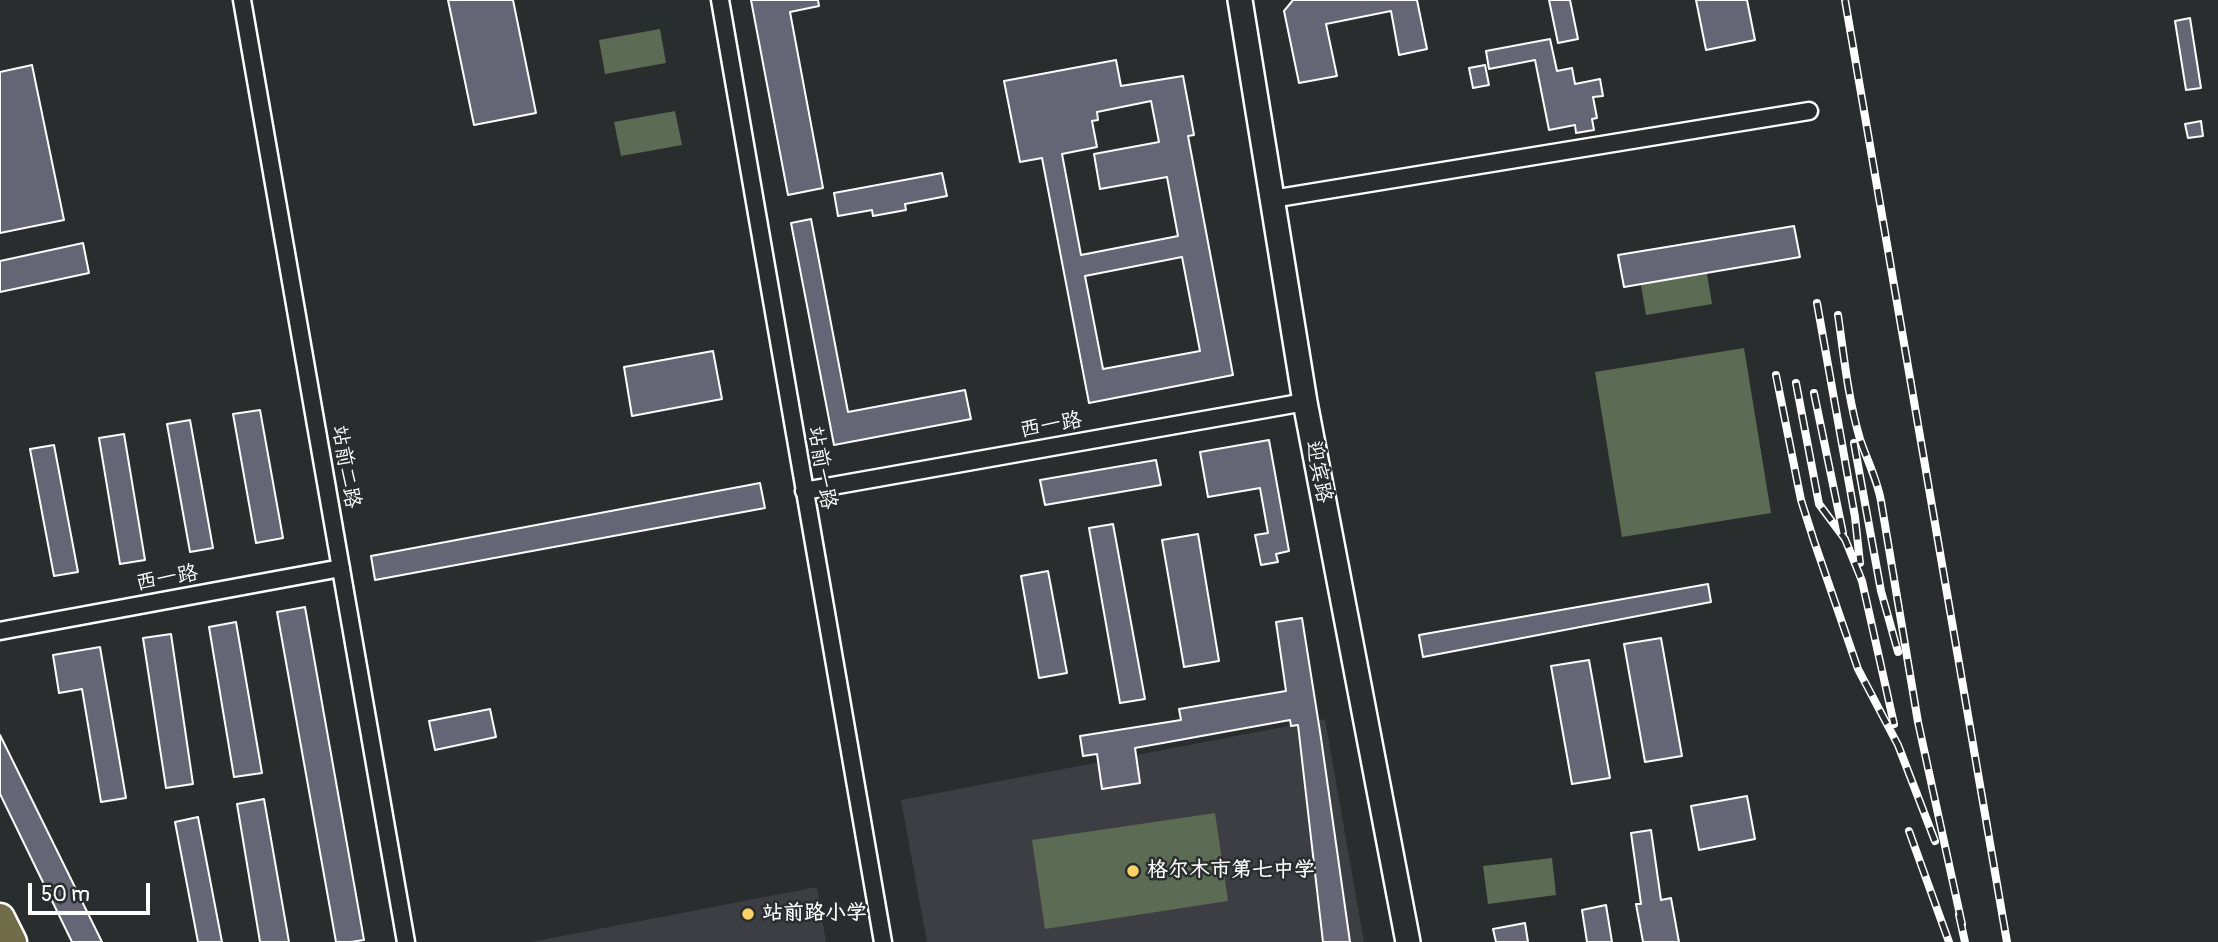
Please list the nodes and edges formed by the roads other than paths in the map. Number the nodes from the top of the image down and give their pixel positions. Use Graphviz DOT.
graph roads {
  1 [pos="242,0"];
  2 [pos="720,0"];
  3 [pos="1240,0"];
  4 [pos="1809,111"];
  5 [pos="1272,199"];
  6 [pos="1305,401"];
  7 [pos="804,491"];
  8 [pos="341,568"];
  9 [pos="0,631"];
  10 [pos="0,918"];
  11 [pos="12,942"];
  12 [pos="406,942"];
  13 [pos="883,942"];
  14 [pos="1408,942"];
  1 -- 8 [label="street, 站前二路"];
  2 -- 7 [label="street, 站前一路"];
  3 -- 5 [label="main road, 迎宾路"];
  4 -- 5 [label="street"];
  5 -- 6 [label="main road, 迎宾路"];
  6 -- 7 [label="street, 西一路"];
  6 -- 14 [label="main road, 迎宾路"];
  7 -- 13 [label="street, 站前一路"];
  8 -- 9 [label="street, 西一路"];
  8 -- 12 [label="street, 站前二路"];
  10 -- 11 [label="highway"];
}
